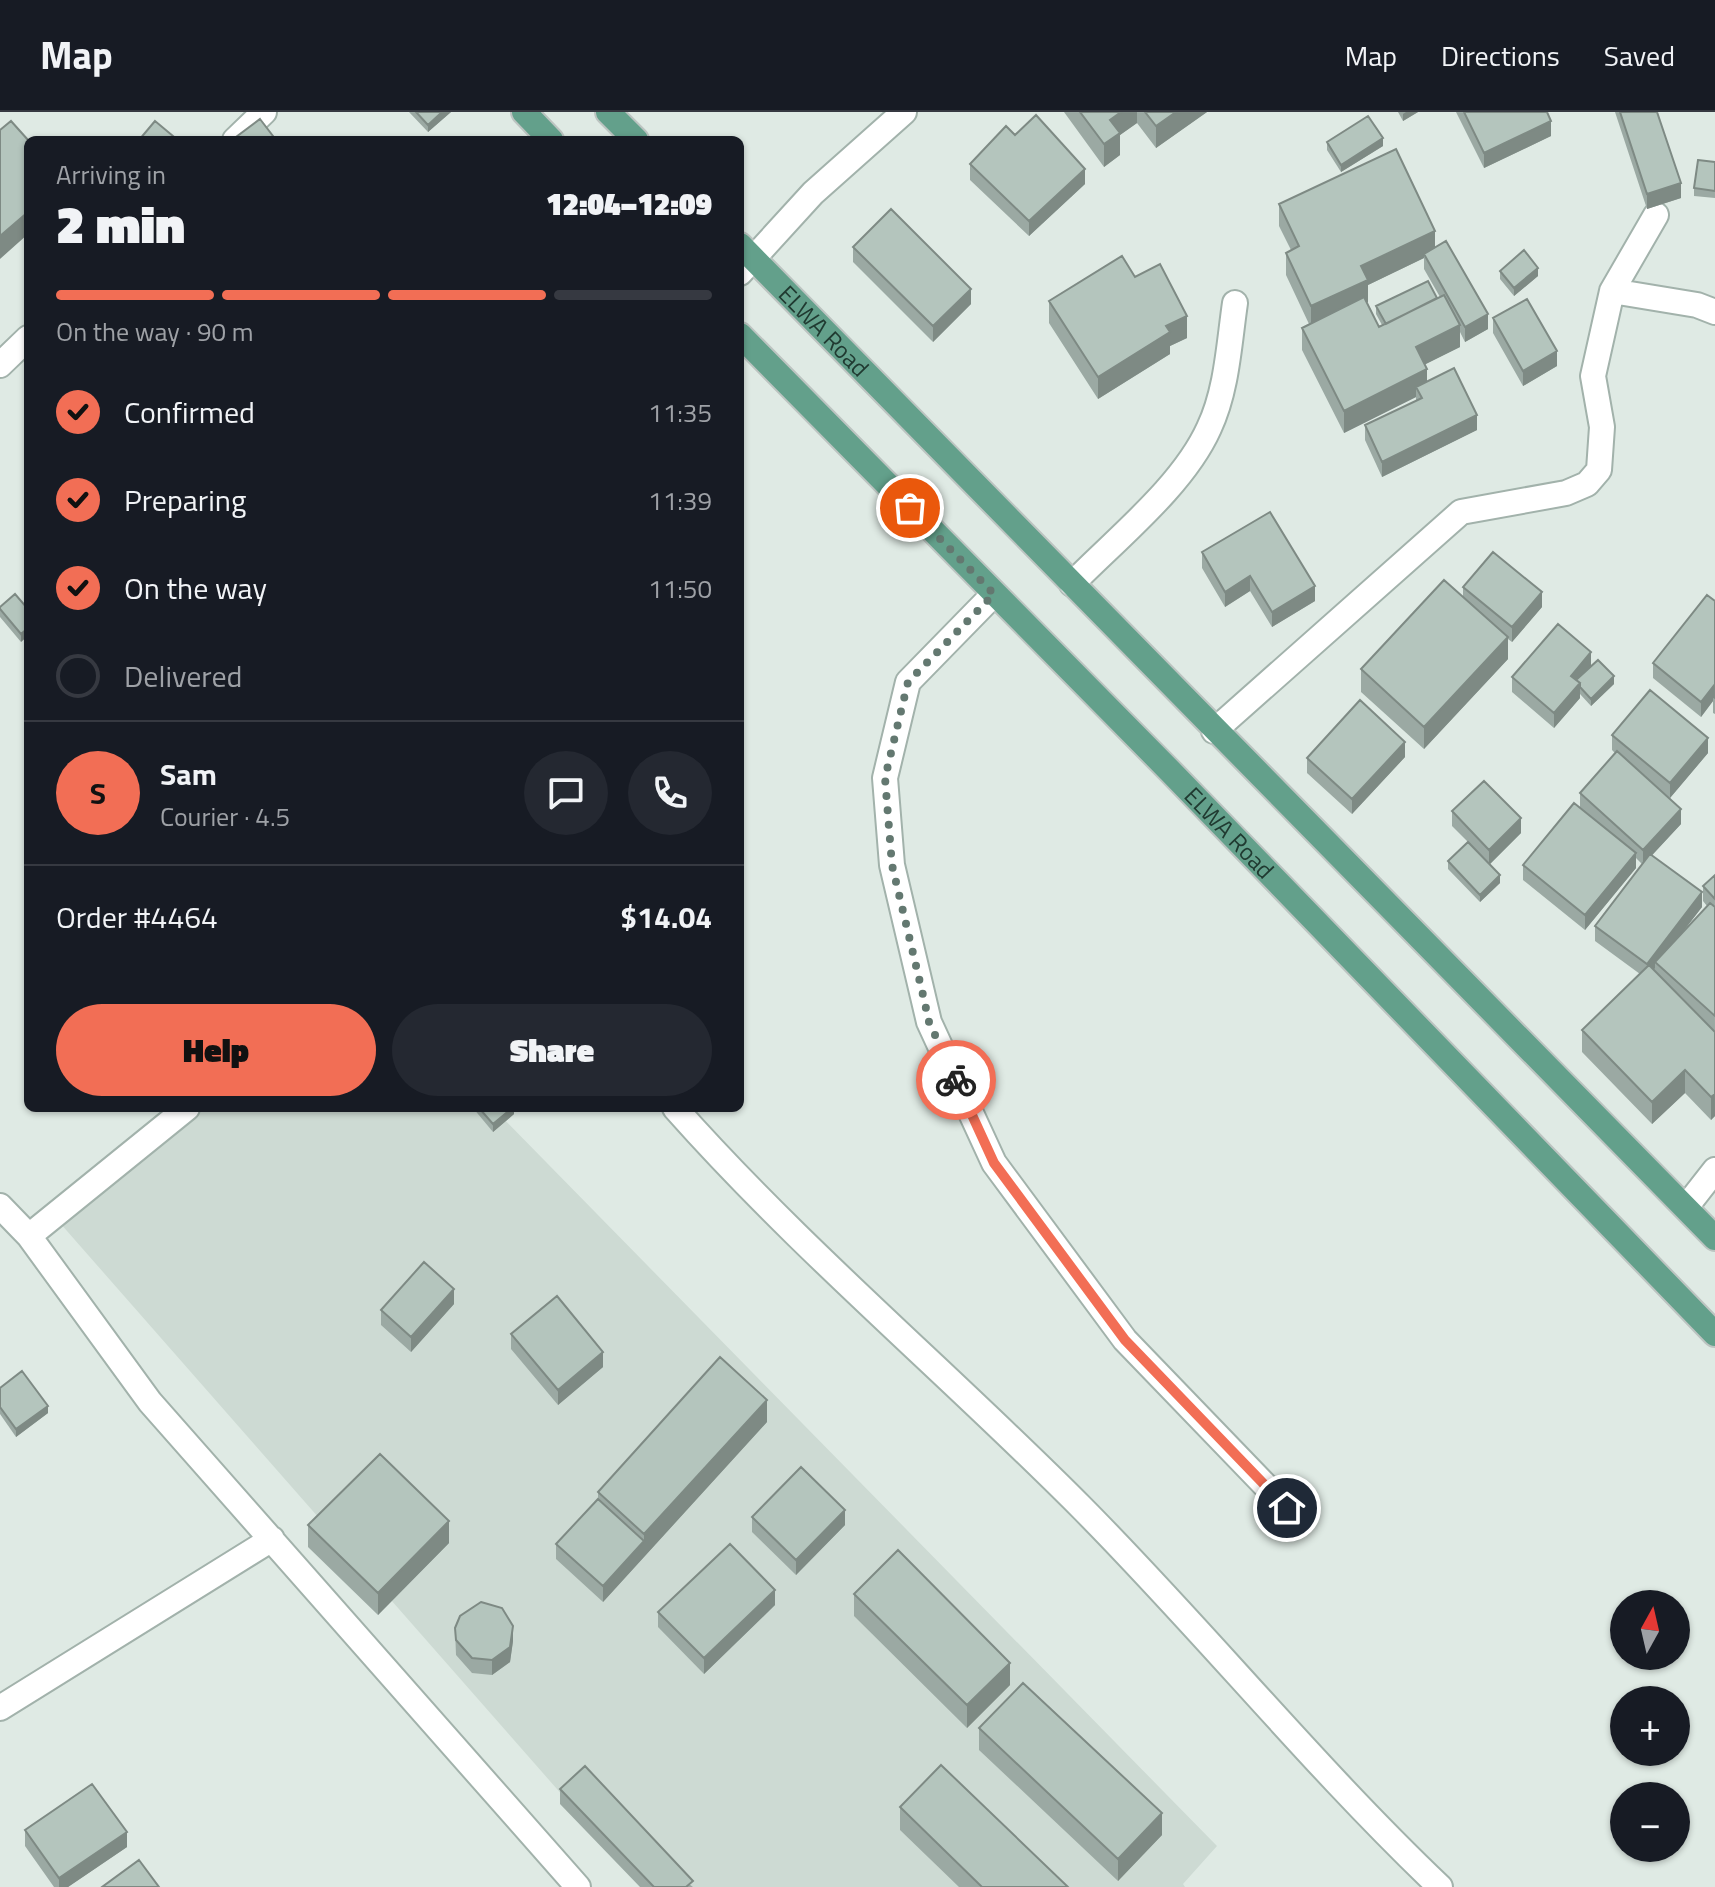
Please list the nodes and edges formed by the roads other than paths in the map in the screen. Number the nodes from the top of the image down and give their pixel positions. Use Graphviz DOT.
graph roads {
  1 [pos="264,112"];
  2 [pos="524,112"];
  3 [pos="608,112"];
  4 [pos="904,112"];
  5 [pos="239,136"];
  6 [pos="547,136"];
  7 [pos="632,136"];
  8 [pos="1656,215"];
  9 [pos="745,259"];
  10 [pos="1612,291"];
  11 [pos="1235,303"];
  12 [pos="1715,312"];
  13 [pos="744,339"];
  14 [pos="24,342"];
  15 [pos="0,365"];
  16 [pos="1072,584"];
  17 [pos="994,594"];
  18 [pos="1214,731"];
  19 [pos="182,1112"];
  20 [pos="679,1112"];
  21 [pos="1715,1170"];
  22 [pos="0,1206"];
  23 [pos="1686,1207"];
  24 [pos="29,1236"];
  25 [pos="1715,1238"];
  26 [pos="1715,1334"];
  27 [pos="1287,1508"];
  28 [pos="272,1539"];
  29 [pos="0,1708"];
  30 [pos="578,1887"];
  31 [pos="1440,1887"];
  1 -- 5 [label="street"];
  2 -- 6 [label="main road"];
  3 -- 7 [label="main road"];
  4 -- 9 [label="street"];
  8 -- 10 [label="street"];
  9 -- 16 [label="main road, ELWA Road"];
  10 -- 12 [label="street"];
  10 -- 18 [label="street"];
  11 -- 16 [label="street"];
  13 -- 17 [label="main road, ELWA Road"];
  14 -- 15 [label="street"];
  16 -- 18 [label="main road, ELWA Road"];
  17 -- 26 [label="main road, ELWA Road"];
  17 -- 27 [label="street"];
  18 -- 23 [label="main road, ELWA Road"];
  19 -- 24 [label="street"];
  20 -- 31 [label="street"];
  21 -- 23 [label="street"];
  22 -- 24 [label="street"];
  23 -- 25 [label="main road, ELWA Road"];
  24 -- 28 [label="street"];
  28 -- 29 [label="street"];
  28 -- 30 [label="street"];
}
